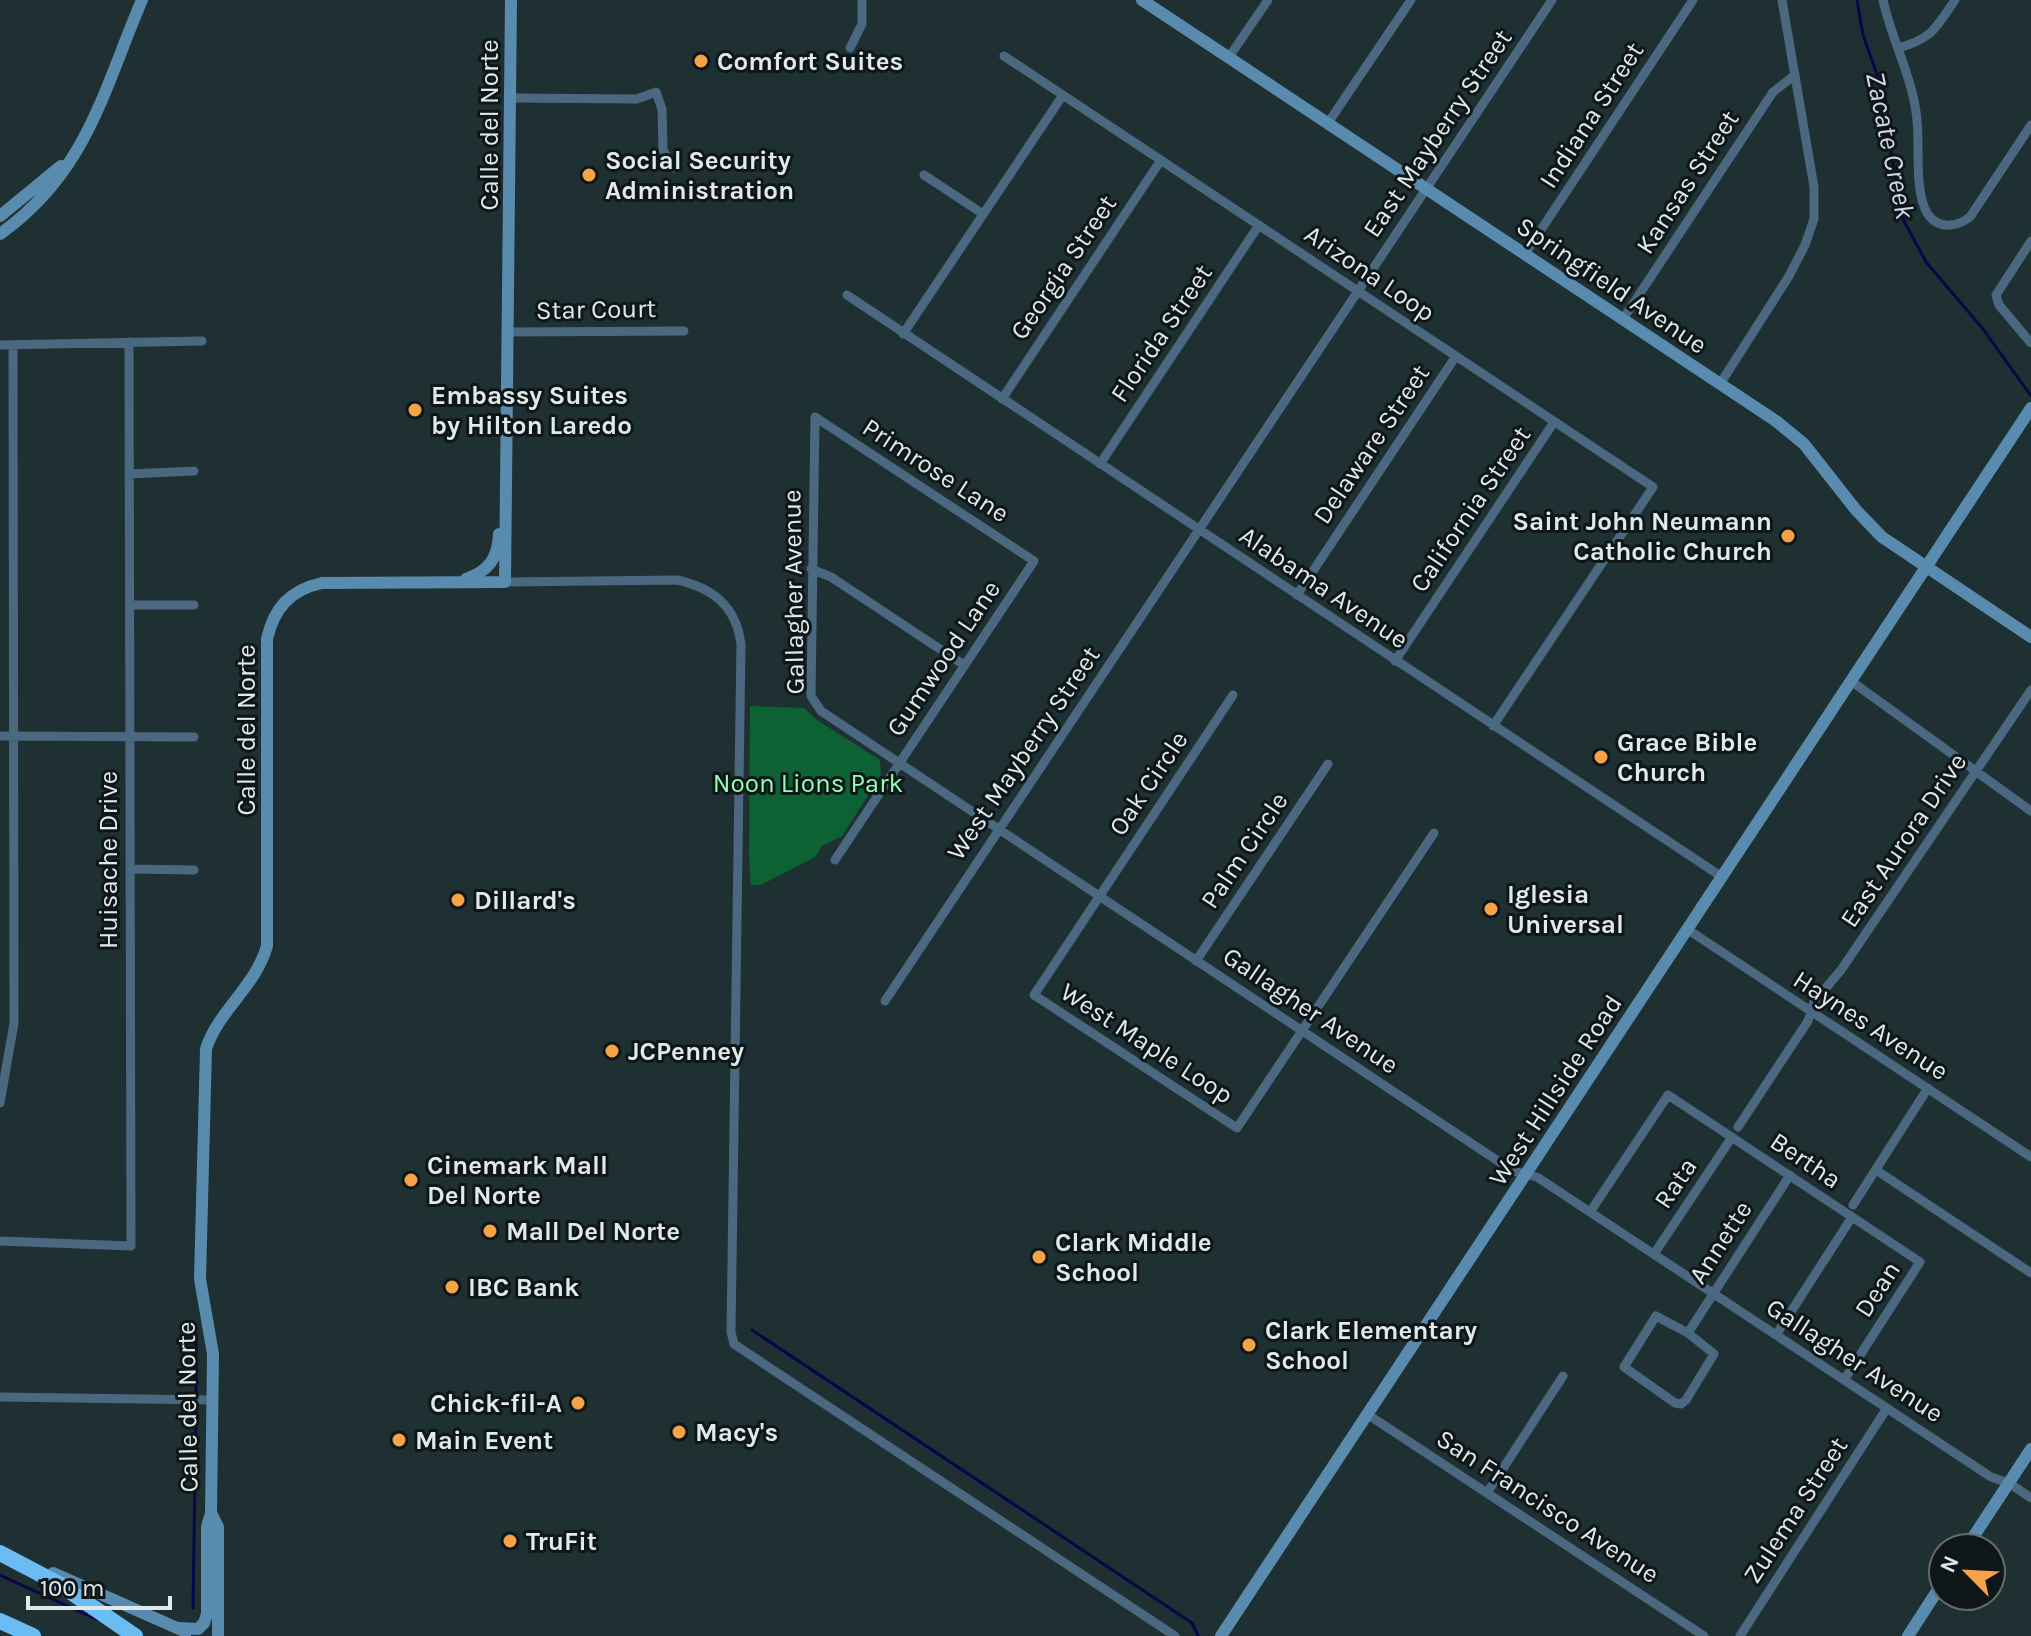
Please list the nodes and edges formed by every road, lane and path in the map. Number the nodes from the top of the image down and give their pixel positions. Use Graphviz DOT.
graph roads {
  1 [pos="142,0"];
  2 [pos="511,0"];
  3 [pos="862,0"];
  4 [pos="1142,0"];
  5 [pos="1268,0"];
  6 [pos="1411,0"];
  7 [pos="1552,0"];
  8 [pos="1693,0"];
  9 [pos="1782,0"];
  10 [pos="1883,0"];
  11 [pos="1955,0"];
  12 [pos="850,48"];
  13 [pos="1898,48"];
  14 [pos="1004,56"];
  15 [pos="1229,57"];
  16 [pos="1795,75"];
  17 [pos="1063,95"];
  18 [pos="511,98"];
  19 [pos="1328,123"];
  20 [pos="2031,125"];
  21 [pos="73,157"];
  22 [pos="1161,160"];
  23 [pos="673,168"];
  24 [pos="924,175"];
  25 [pos="1426,188"];
  26 [pos="983,214"];
  27 [pos="0,216"];
  28 [pos="1259,225"];
  29 [pos="0,234"];
  30 [pos="2031,241"];
  31 [pos="1525,254"];
  32 [pos="1358,291"];
  33 [pos="847,295"];
  34 [pos="1623,319"];
  35 [pos="684,331"];
  36 [pos="509,332"];
  37 [pos="903,334"];
  38 [pos="202,341"];
  39 [pos="129,342"];
  40 [pos="2031,343"];
  41 [pos="0,345"];
  42 [pos="13,345"];
  43 [pos="1456,356"];
  44 [pos="1720,384"];
  45 [pos="1002,399"];
  46 [pos="2031,408"];
  47 [pos="815,417"];
  48 [pos="1554,422"];
  49 [pos="1100,464"];
  50 [pos="194,471"];
  51 [pos="129,474"];
  52 [pos="507,500"];
  53 [pos="1198,530"];
  54 [pos="1034,561"];
  55 [pos="1926,568"];
  56 [pos="811,569"];
  57 [pos="458,582"];
  58 [pos="505,582"];
  59 [pos="1297,595"];
  60 [pos="130,605"];
  61 [pos="194,605"];
  62 [pos="2031,637"];
  63 [pos="1395,661"];
  64 [pos="964,665"];
  65 [pos="1851,681"];
  66 [pos="2031,690"];
  67 [pos="1233,695"];
  68 [pos="1493,726"];
  69 [pos="0,736"];
  70 [pos="13,736"];
  71 [pos="129,736"];
  72 [pos="194,737"];
  73 [pos="899,763"];
  74 [pos="1328,764"];
  75 [pos="1976,770"];
  76 [pos="2031,811"];
  77 [pos="999,830"];
  78 [pos="1434,833"];
  79 [pos="835,860"];
  80 [pos="130,869"];
  81 [pos="194,870"];
  82 [pos="1722,877"];
  83 [pos="1099,896"];
  84 [pos="1687,929"];
  85 [pos="1196,961"];
  86 [pos="885,1001"];
  87 [pos="1812,1012"];
  88 [pos="1301,1030"];
  89 [pos="1928,1088"];
  90 [pos="0,1103"];
  91 [pos="1738,1127"];
  92 [pos="1732,1137"];
  93 [pos="2031,1157"];
  94 [pos="1876,1170"];
  95 [pos="1525,1174"];
  96 [pos="1790,1175"];
  97 [pos="1853,1205"];
  98 [pos="1590,1212"];
  99 [pos="1852,1217"];
  100 [pos="0,1241"];
  101 [pos="1654,1254"];
  102 [pos="1920,1262"];
  103 [pos="2031,1273"];
  104 [pos="1713,1293"];
  105 [pos="1688,1333"];
  106 [pos="1776,1335"];
  107 [pos="1563,1376"];
  108 [pos="1844,1380"];
  109 [pos="0,1397"];
  110 [pos="212,1400"];
  111 [pos="1887,1408"];
  112 [pos="1367,1414"];
  113 [pos="2031,1449"];
  114 [pos="2009,1483"];
  115 [pos="1487,1493"];
  116 [pos="2031,1498"];
  117 [pos="211,1513"];
  118 [pos="1977,1532"];
  119 [pos="0,1552"];
  120 [pos="1927,1607"];
  121 [pos="0,1621"];
  122 [pos="179,1628"];
  123 [pos="33,1636"];
  124 [pos="135,1636"];
  125 [pos="196,1636"];
  126 [pos="218,1636"];
  127 [pos="1175,1636"];
  128 [pos="1221,1636"];
  129 [pos="1704,1636"];
  130 [pos="1740,1636"];
  131 [pos="1908,1636"];
  1 -- 21 [label="street"];
  2 -- 18 [label="street, Calle del Norte"];
  3 -- 12 [label="street"];
  4 -- 15 [label="street, Springfield Avenue"];
  5 -- 15 [label="street"];
  6 -- 19 [label="street"];
  7 -- 25 [label="street, East Mayberry Street"];
  8 -- 31 [label="street, Indiana Street"];
  9 -- 16 [label="street"];
  10 -- 13 [label="street"];
  11 -- 13 [label="street"];
  13 -- 20 [label="street"];
  14 -- 17 [label="street, Arizona Loop"];
  15 -- 19 [label="street, Springfield Avenue"];
  16 -- 34 [label="street, Kansas Street"];
  16 -- 44 [label="street"];
  17 -- 22 [label="street, Arizona Loop"];
  17 -- 26 [label="street"];
  18 -- 23 [label="street"];
  18 -- 36 [label="street, Calle del Norte"];
  19 -- 25 [label="street, Springfield Avenue"];
  21 -- 27 [label="street"];
  21 -- 29 [label="street"];
  22 -- 28 [label="street, Arizona Loop"];
  22 -- 45 [label="street, Georgia Street"];
  24 -- 26 [label="street"];
  25 -- 31 [label="street, Springfield Avenue"];
  25 -- 32 [label="street, East Mayberry Street"];
  26 -- 37 [label="street"];
  28 -- 32 [label="street, Arizona Loop"];
  28 -- 49 [label="street, Florida Street"];
  30 -- 40 [label="street"];
  31 -- 34 [label="street, Springfield Avenue"];
  32 -- 43 [label="street, Arizona Loop"];
  32 -- 53 [label="street, East Mayberry Street"];
  33 -- 37 [label="street, Alabama Avenue"];
  34 -- 44 [label="street, Springfield Avenue"];
  35 -- 36 [label="street, Star Court"];
  36 -- 52 [label="street, Calle del Norte"];
  37 -- 45 [label="street, Alabama Avenue"];
  38 -- 39 [label="street"];
  39 -- 42 [label="street"];
  39 -- 51 [label="street, Huisache Drive"];
  41 -- 42 [label="street"];
  42 -- 70 [label="street"];
  43 -- 48 [label="street, Arizona Loop"];
  43 -- 59 [label="street, Delaware Street"];
  44 -- 55 [label="street, Springfield Avenue"];
  45 -- 49 [label="street, Alabama Avenue"];
  46 -- 55 [label="street, West Hillside Road"];
  47 -- 54 [label="street, Primrose Lane"];
  47 -- 56 [label="street, Gallagher Avenue"];
  48 -- 63 [label="street, California Street"];
  48 -- 68 [label="street, Arizona Loop"];
  49 -- 53 [label="street, Alabama Avenue"];
  50 -- 51 [label="street"];
  51 -- 60 [label="street, Huisache Drive"];
  52 -- 57 [label="street"];
  52 -- 58 [label="street, Calle del Norte"];
  53 -- 59 [label="street, Alabama Avenue"];
  53 -- 77 [label="street, West Mayberry Street"];
  54 -- 64 [label="street, Gumwood Lane"];
  55 -- 62 [label="street, Springfield Avenue"];
  55 -- 65 [label="street, West Hillside Road"];
  56 -- 64 [label="street"];
  56 -- 73 [label="street, Gallagher Avenue"];
  57 -- 58 [label="street, Calle del Norte"];
  57 -- 110 [label="street, Calle del Norte"];
  58 -- 127 [label="street"];
  59 -- 63 [label="street, Alabama Avenue"];
  60 -- 61 [label="street"];
  60 -- 71 [label="street, Huisache Drive"];
  63 -- 68 [label="street, Alabama Avenue"];
  64 -- 73 [label="street, Gumwood Lane"];
  65 -- 75 [label="street"];
  65 -- 82 [label="street, West Hillside Road"];
  66 -- 75 [label="street, East Aurora Drive"];
  67 -- 83 [label="street, Oak Circle"];
  68 -- 82 [label="street, Alabama Avenue"];
  69 -- 70 [label="street"];
  70 -- 71 [label="street"];
  70 -- 90 [label="street"];
  71 -- 72 [label="street"];
  71 -- 80 [label="street, Huisache Drive"];
  73 -- 77 [label="street, Gallagher Avenue"];
  73 -- 79 [label="street, Gumwood Lane"];
  74 -- 85 [label="street, Palm Circle"];
  75 -- 76 [label="street"];
  75 -- 87 [label="street, East Aurora Drive"];
  77 -- 83 [label="street, Gallagher Avenue"];
  77 -- 86 [label="street, West Mayberry Street"];
  78 -- 88 [label="street"];
  80 -- 81 [label="street"];
  80 -- 100 [label="street, Huisache Drive"];
  82 -- 84 [label="street, West Hillside Road"];
  83 -- 85 [label="street, Gallagher Avenue"];
  83 -- 88 [label="street, West Maple Loop"];
  84 -- 87 [label="street, Haynes Avenue"];
  84 -- 95 [label="street, West Hillside Road"];
  85 -- 88 [label="street, Gallagher Avenue"];
  87 -- 89 [label="street, Haynes Avenue"];
  87 -- 91 [label="street, East Aurora Drive"];
  88 -- 95 [label="street, Gallagher Avenue"];
  89 -- 93 [label="street, Haynes Avenue"];
  89 -- 94 [label="street"];
  92 -- 96 [label="street, Bertha"];
  92 -- 98 [label="street, Bertha"];
  92 -- 101 [label="street, Rata"];
  94 -- 97 [label="street"];
  94 -- 103 [label="street"];
  95 -- 98 [label="street, Gallagher Avenue"];
  95 -- 112 [label="street, West Hillside Road"];
  96 -- 99 [label="street, Bertha"];
  96 -- 104 [label="street, Annette"];
  98 -- 101 [label="street, Gallagher Avenue"];
  99 -- 102 [label="street, Bertha"];
  99 -- 106 [label="street"];
  101 -- 104 [label="street, Gallagher Avenue"];
  102 -- 108 [label="street, Dean"];
  104 -- 105 [label="street, Annette"];
  104 -- 106 [label="street, Gallagher Avenue"];
  105 -- 105 [label="street"];
  106 -- 108 [label="street, Gallagher Avenue"];
  107 -- 115 [label="street"];
  108 -- 111 [label="street, Gallagher Avenue"];
  109 -- 110 [label="street"];
  110 -- 117 [label="street, Calle del Norte"];
  111 -- 114 [label="street, Gallagher Avenue"];
  111 -- 130 [label="street, Zulema Street"];
  112 -- 115 [label="street, San Francisco Avenue"];
  112 -- 128 [label="street, West Hillside Road"];
  113 -- 114 [label="street"];
  114 -- 116 [label="street, Gallagher Avenue"];
  114 -- 118 [label="street"];
  115 -- 129 [label="street, San Francisco Avenue"];
  117 -- 122 [label="street, Calle del Norte"];
  117 -- 126 [label="street"];
  119 -- 122 [label="street"];
  119 -- 124 [label="highway"];
  120 -- 131 [label="street"];
  121 -- 123 [label="highway"];
  122 -- 125 [label="street"];
}
